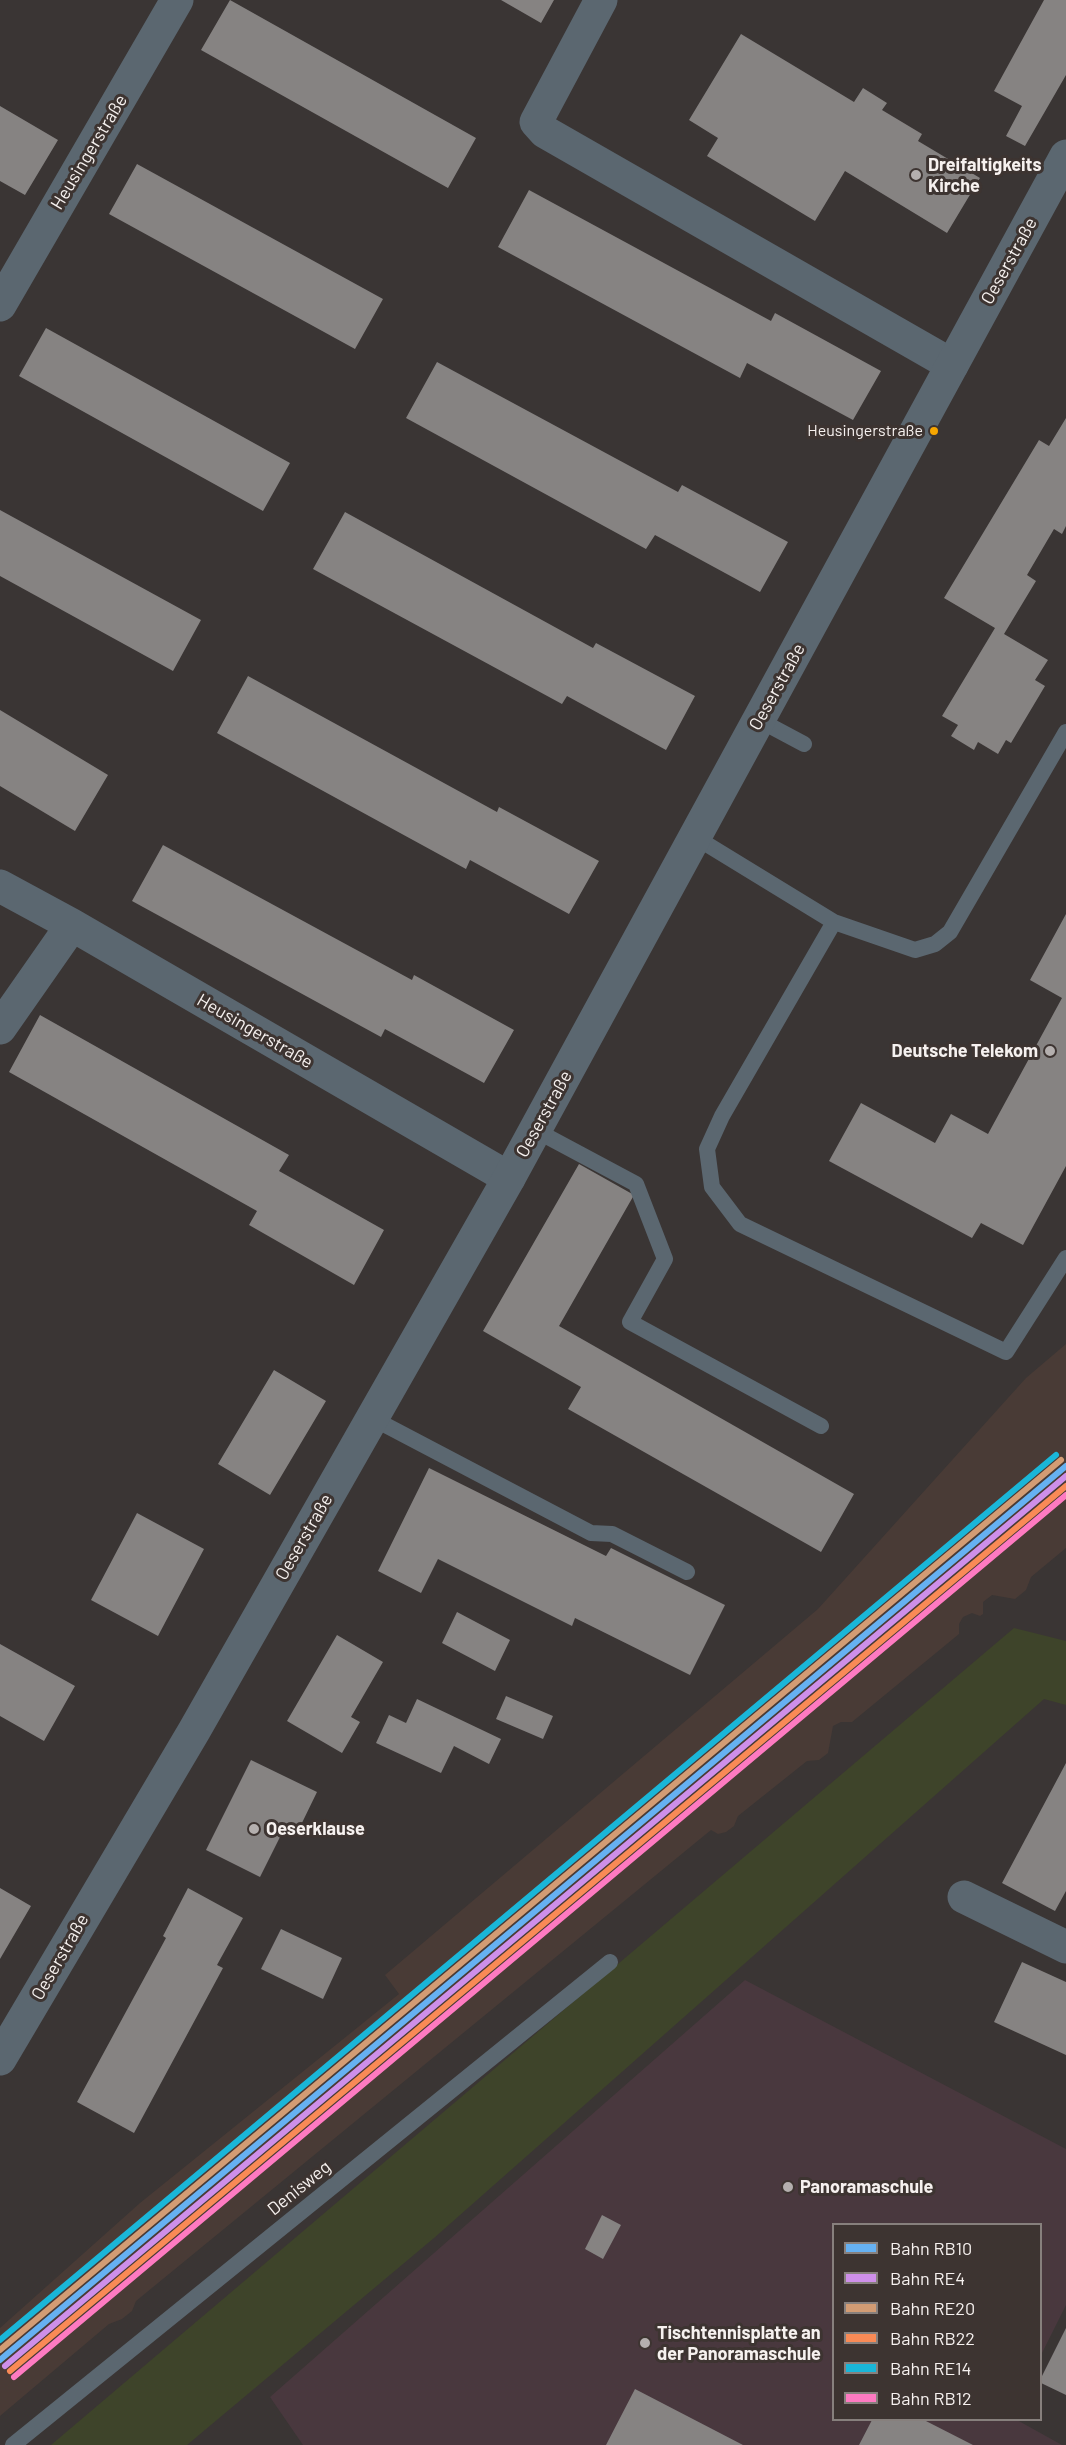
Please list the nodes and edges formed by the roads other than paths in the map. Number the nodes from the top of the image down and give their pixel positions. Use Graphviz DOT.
graph roads {
  1 [pos="177,0"];
  2 [pos="601,0"];
  3 [pos="1066,156"];
  4 [pos="0,305"];
  5 [pos="952,365"];
  6 [pos="759,720"];
  7 [pos="1066,732"];
  8 [pos="804,744"];
  9 [pos="695,837"];
  10 [pos="0,886"];
  11 [pos="834,922"];
  12 [pos="72,925"];
  13 [pos="0,1028"];
  14 [pos="535,1130"];
  15 [pos="509,1178"];
  16 [pos="1066,1258"];
  17 [pos="372,1418"];
  18 [pos="821,1426"];
  19 [pos="687,1572"];
  20 [pos="964,1897"];
  21 [pos="1066,1947"];
  22 [pos="610,1962"];
  23 [pos="0,2059"];
  24 [pos="13,2445"];
  1 -- 4 [label="street, Heusingerstraße"];
  2 -- 5 [label="street"];
  3 -- 5 [label="street, Oeserstraße"];
  5 -- 6 [label="street, Oeserstraße"];
  6 -- 8 [label="lane"];
  6 -- 9 [label="street, Oeserstraße"];
  7 -- 11 [label="lane"];
  9 -- 11 [label="lane"];
  9 -- 14 [label="street, Oeserstraße"];
  10 -- 12 [label="street, Heusingerstraße"];
  11 -- 16 [label="lane"];
  12 -- 13 [label="street"];
  12 -- 15 [label="street, Heusingerstraße"];
  14 -- 15 [label="street, Oeserstraße"];
  14 -- 18 [label="lane"];
  15 -- 17 [label="street, Oeserstraße"];
  17 -- 19 [label="lane"];
  17 -- 23 [label="street, Oeserstraße"];
  20 -- 21 [label="street"];
  22 -- 24 [label="lane, Denisweg"];
}
